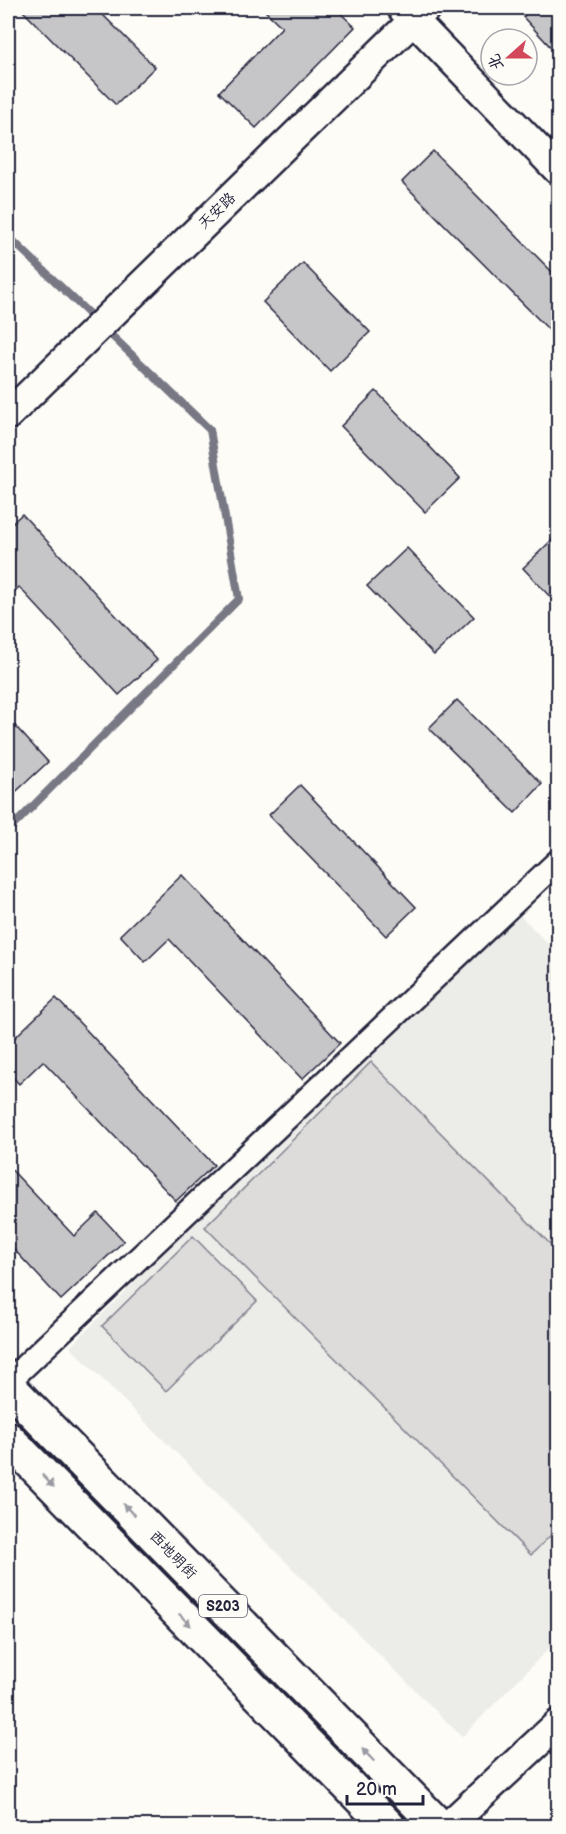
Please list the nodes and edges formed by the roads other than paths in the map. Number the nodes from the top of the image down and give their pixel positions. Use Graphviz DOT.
graph roads {
  1 [pos="414,11"];
  2 [pos="558,170"];
  3 [pos="8,415"];
  4 [pos="558,861"];
  5 [pos="8,1384"];
  6 [pos="8,1439"];
  7 [pos="558,1725"];
  8 [pos="387,1827"];
  9 [pos="439,1827"];
  10 [pos="448,1827"];
  1 -- 2 [label="street"];
  1 -- 3 [label="street, 天安路"];
  4 -- 5 [label="street"];
  9 -- 5 [label="main road, 西地明街 / S203, one-way"];
  6 -- 8 [label="main road, S203, one-way"];
  7 -- 10 [label="street"];
}
